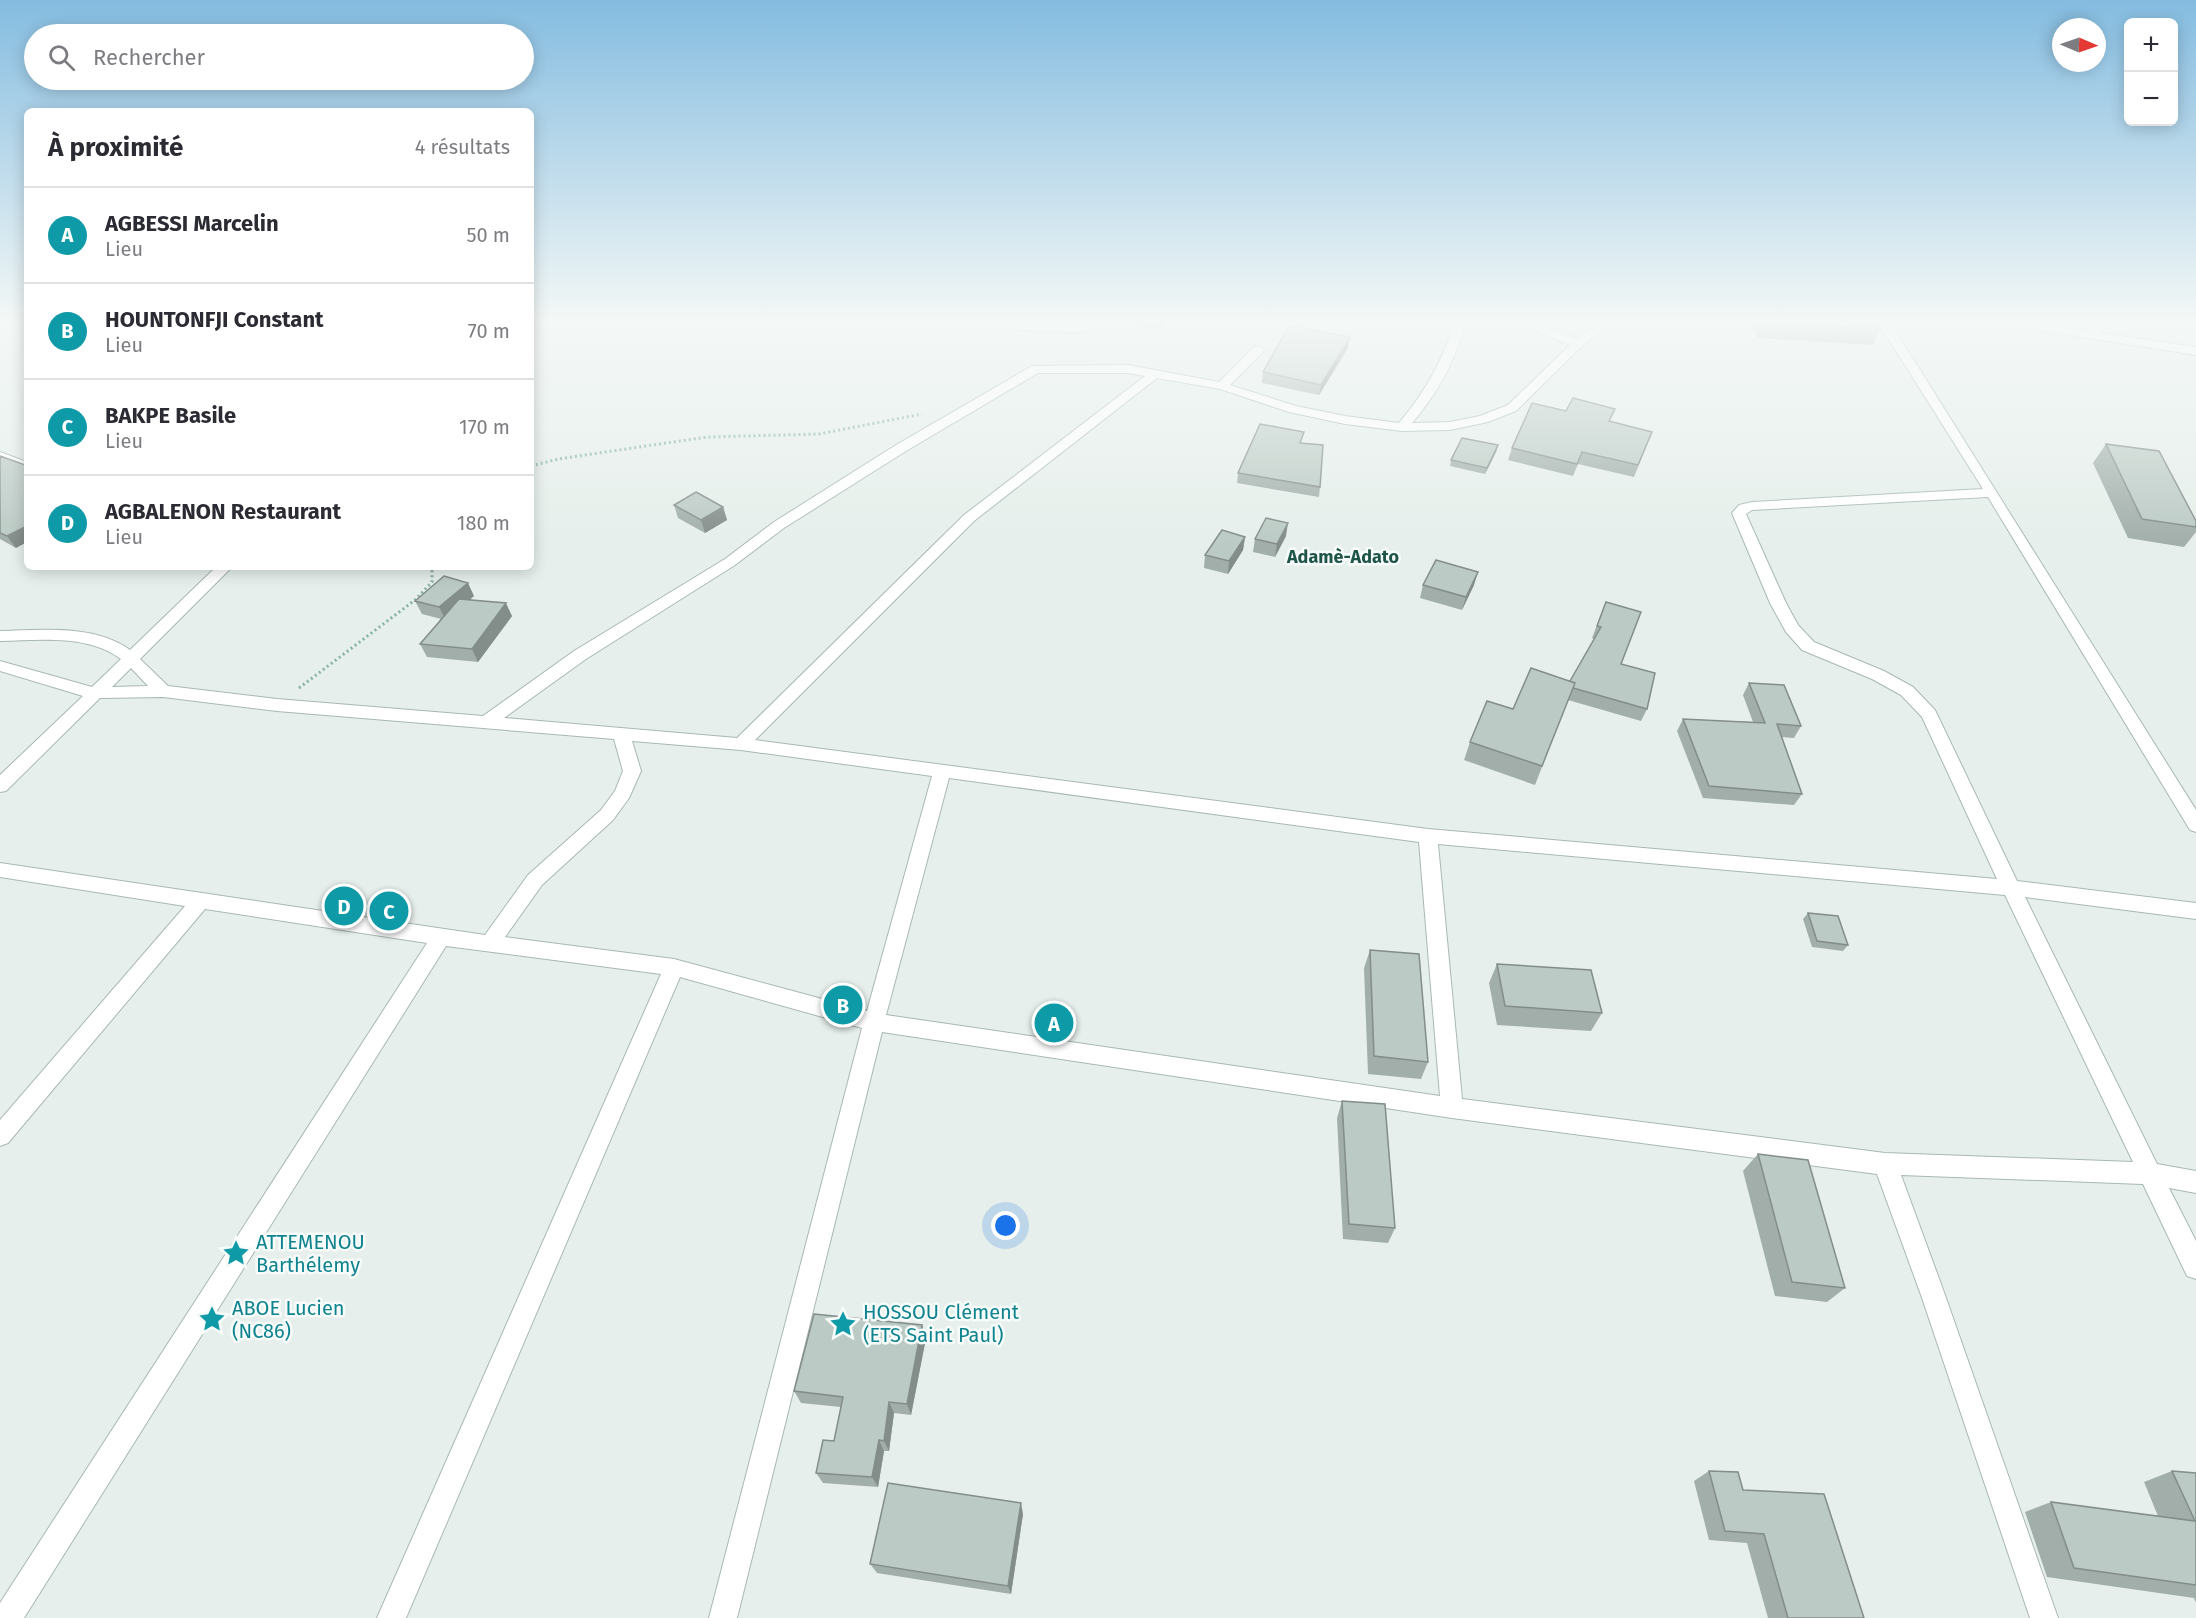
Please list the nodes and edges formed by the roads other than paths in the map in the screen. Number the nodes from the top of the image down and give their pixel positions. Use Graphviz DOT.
graph roads {
  1 [pos="992,395"];
  2 [pos="1128,395"];
  3 [pos="1248,395"];
  4 [pos="1430,395"];
  5 [pos="1526,395"];
  6 [pos="1930,395"];
  7 [pos="1402,427"];
  8 [pos="0,456"];
  9 [pos="24,466"];
  10 [pos="1992,493"];
  11 [pos="222,570"];
  12 [pos="0,636"];
  13 [pos="129,659"];
  14 [pos="0,666"];
  15 [pos="163,691"];
  16 [pos="93,693"];
  17 [pos="488,721"];
  18 [pos="622,736"];
  19 [pos="741,744"];
  20 [pos="942,772"];
  21 [pos="0,786"];
  22 [pos="2196,825"];
  23 [pos="1428,836"];
  24 [pos="0,870"];
  25 [pos="2011,888"];
  26 [pos="201,900"];
  27 [pos="2196,911"];
  28 [pos="441,937"];
  29 [pos="490,943"];
  30 [pos="674,967"];
  31 [pos="874,1022"];
  32 [pos="1452,1108"];
  33 [pos="0,1136"];
  34 [pos="1885,1164"];
  35 [pos="2150,1173"];
  36 [pos="2196,1182"];
  37 [pos="2196,1267"];
  38 [pos="726,1617"];
  39 [pos="7,1618"];
  40 [pos="391,1618"];
  41 [pos="2044,1618"];
  1 -- 17 [label="street"];
  2 -- 19 [label="street"];
  3 -- 7 [label="street"];
  4 -- 7 [label="street"];
  5 -- 7 [label="street"];
  6 -- 10 [label="street"];
  8 -- 9 [label="street"];
  10 -- 22 [label="street"];
  10 -- 25 [label="street"];
  11 -- 13 [label="street"];
  12 -- 13 [label="street"];
  13 -- 15 [label="street"];
  13 -- 16 [label="street"];
  14 -- 16 [label="street"];
  15 -- 16 [label="street"];
  15 -- 17 [label="street"];
  16 -- 21 [label="street"];
  17 -- 18 [label="street"];
  18 -- 19 [label="street"];
  18 -- 29 [label="street"];
  19 -- 20 [label="street"];
  20 -- 23 [label="street"];
  20 -- 31 [label="street"];
  23 -- 25 [label="street"];
  23 -- 32 [label="street"];
  24 -- 26 [label="street"];
  25 -- 27 [label="street"];
  25 -- 35 [label="street"];
  26 -- 28 [label="street"];
  26 -- 33 [label="street"];
  28 -- 29 [label="street"];
  28 -- 39 [label="street"];
  29 -- 30 [label="street"];
  30 -- 31 [label="street"];
  30 -- 40 [label="street"];
  31 -- 32 [label="street"];
  31 -- 38 [label="street"];
  32 -- 34 [label="street"];
  34 -- 35 [label="street"];
  34 -- 41 [label="street"];
  35 -- 36 [label="street"];
  35 -- 37 [label="street"];
}
